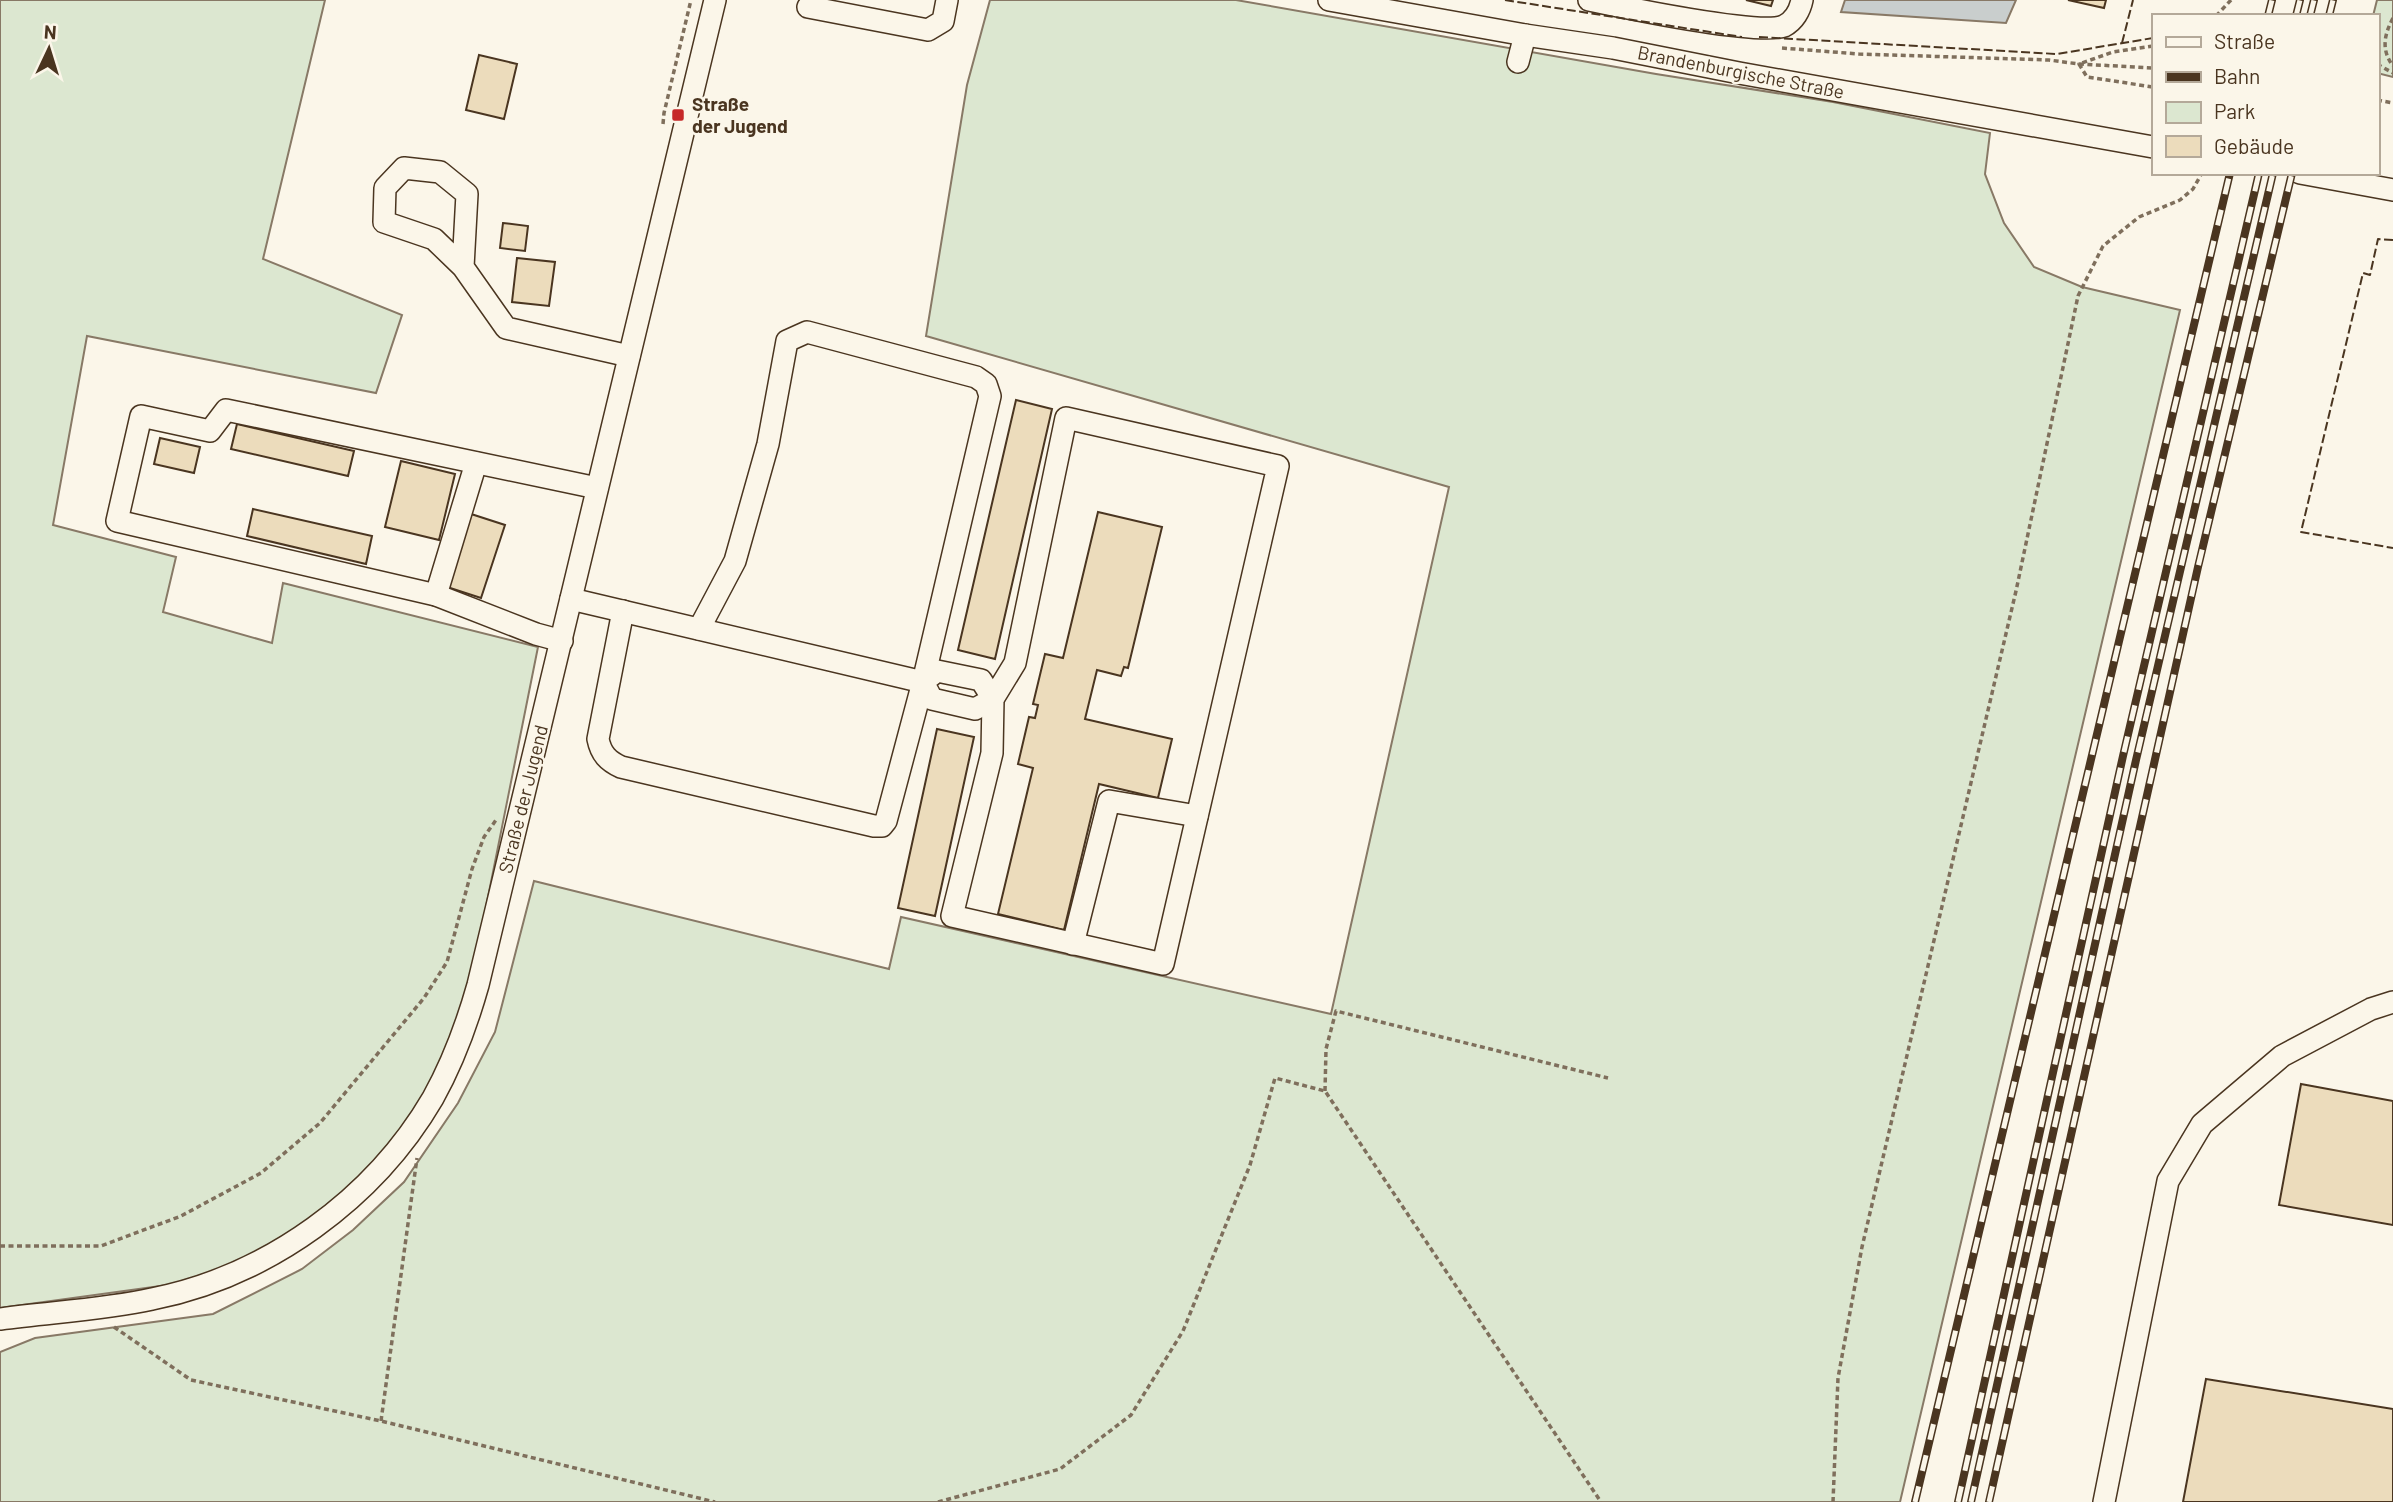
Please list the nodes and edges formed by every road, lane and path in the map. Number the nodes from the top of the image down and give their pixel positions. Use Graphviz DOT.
graph roads {
  1 [pos="715,0"];
  2 [pos="947,0"];
  3 [pos="1329,0"];
  4 [pos="1590,0"];
  5 [pos="1802,0"];
  6 [pos="2231,0"];
  7 [pos="808,8"];
  8 [pos="2218,14"];
  9 [pos="2393,18"];
  10 [pos="1525,35"];
  11 [pos="2152,46"];
  12 [pos="1772,47"];
  13 [pos="1518,62"];
  14 [pos="2079,64"];
  15 [pos="2393,66"];
  16 [pos="2152,68"];
  17 [pos="2152,87"];
  18 [pos="2152,147"];
  19 [pos="2201,175"];
  20 [pos="2311,175"];
  21 [pos="2383,188"];
  22 [pos="463,267"];
  23 [pos="629,356"];
  24 [pos="476,463"];
  25 [pos="597,488"];
  26 [pos="436,595"];
  27 [pos="571,599"];
  28 [pos="623,611"];
  29 [pos="699,629"];
  30 [pos="562,641"];
  31 [pos="923,682"];
  32 [pos="993,699"];
  33 [pos="499,815"];
  34 [pos="1197,816"];
  35 [pos="1073,944"];
  36 [pos="2393,1002"];
  37 [pos="1608,1078"];
  38 [pos="1325,1091"];
  39 [pos="418,1145"];
  40 [pos="0,1246"];
  41 [pos="0,1319"];
  42 [pos="104,1320"];
  43 [pos="381,1420"];
  44 [pos="715,1502"];
  45 [pos="938,1502"];
  46 [pos="1601,1502"];
  47 [pos="1833,1502"];
  48 [pos="2104,1502"];
  1 -- 23 [label="street, Straße der Jugend"];
  2 -- 7 [label="street"];
  3 -- 10 [label="street, Brandenburgische Straße"];
  4 -- 5 [label="street"];
  6 -- 8 [label="path"];
  9 -- 15 [label="path"];
  10 -- 13 [label="street"];
  10 -- 18 [label="street, Brandenburgische Straße"];
  11 -- 14 [label="path"];
  12 -- 14 [label="path"];
  14 -- 16 [label="path"];
  14 -- 17 [label="path"];
  19 -- 47 [label="path"];
  20 -- 21 [label="street"];
  22 -- 22 [label="street"];
  22 -- 23 [label="street"];
  23 -- 25 [label="street, Straße der Jugend"];
  24 -- 25 [label="street"];
  24 -- 26 [label="street"];
  24 -- 26 [label="street"];
  25 -- 27 [label="street, Straße der Jugend"];
  26 -- 30 [label="street"];
  27 -- 28 [label="street"];
  27 -- 30 [label="street, Straße der Jugend"];
  28 -- 29 [label="street"];
  28 -- 31 [label="street"];
  29 -- 31 [label="street"];
  29 -- 31 [label="street"];
  30 -- 41 [label="street, Straße der Jugend"];
  31 -- 32 [label="street"];
  31 -- 32 [label="street"];
  32 -- 34 [label="street"];
  32 -- 35 [label="street"];
  33 -- 40 [label="path"];
  34 -- 35 [label="street"];
  34 -- 35 [label="street"];
  36 -- 48 [label="street"];
  37 -- 38 [label="path"];
  38 -- 45 [label="path"];
  38 -- 46 [label="path"];
  39 -- 43 [label="path"];
  42 -- 43 [label="path"];
  43 -- 44 [label="path"];
}
